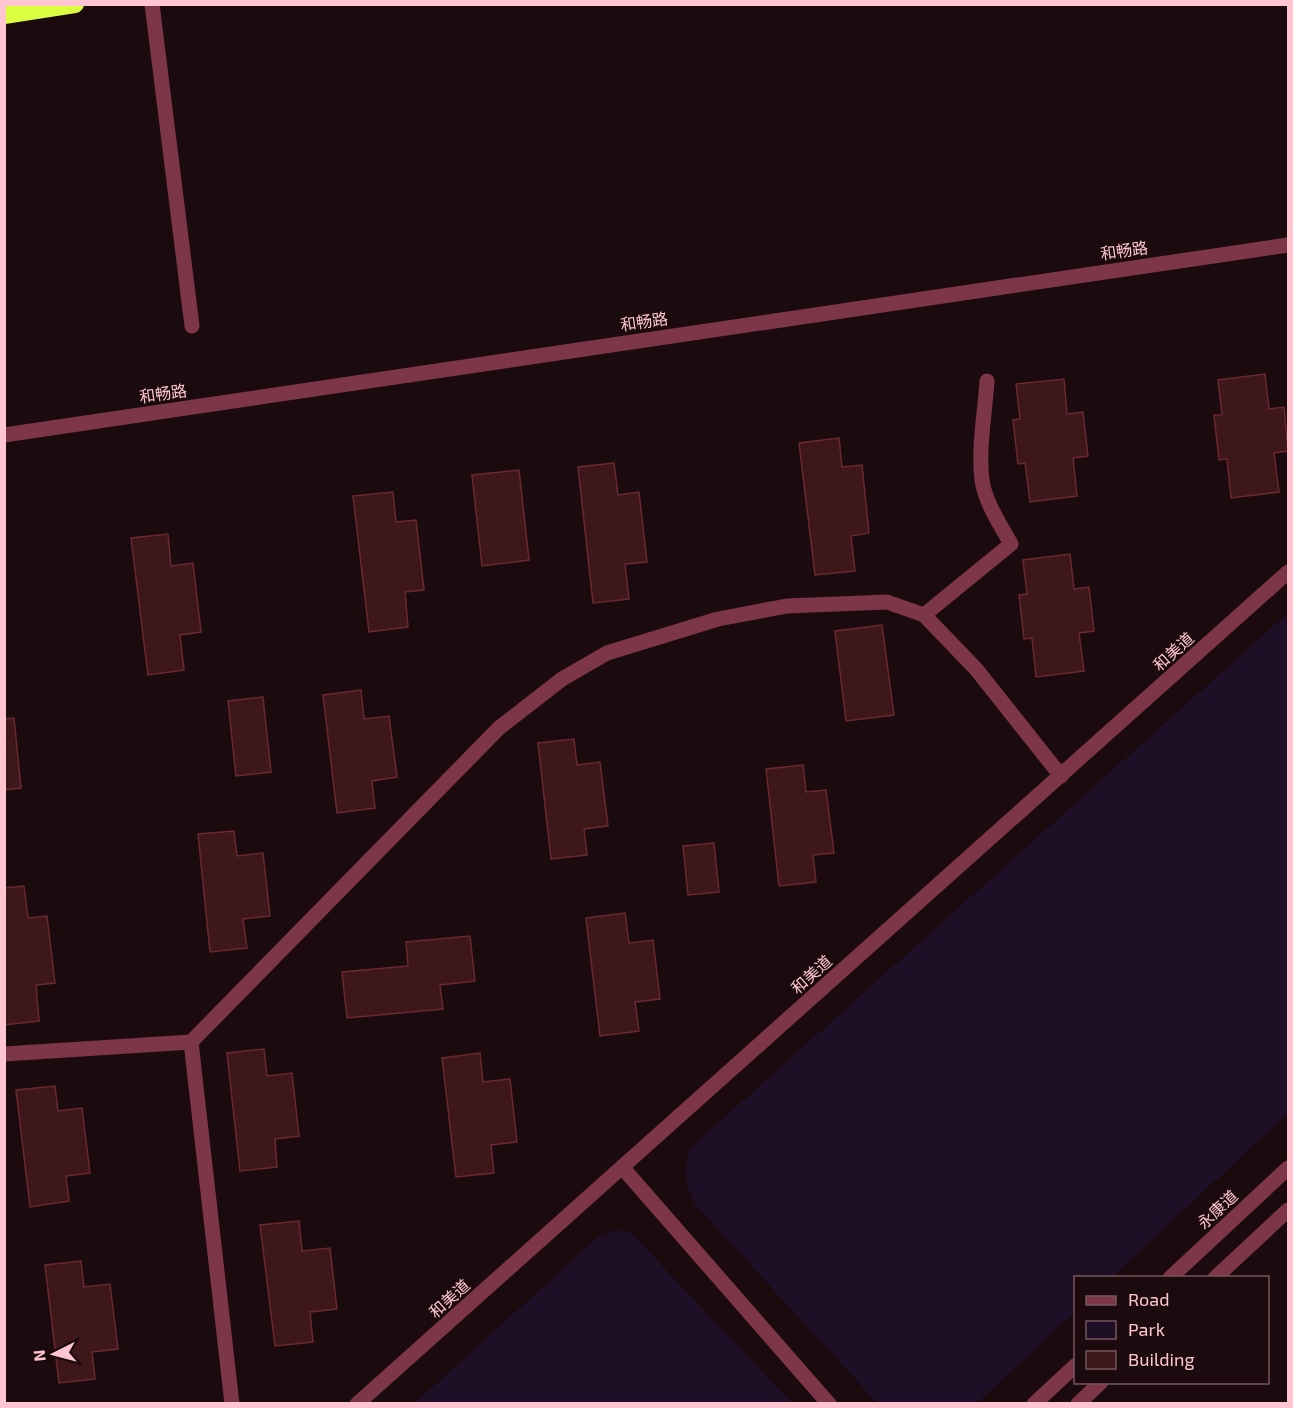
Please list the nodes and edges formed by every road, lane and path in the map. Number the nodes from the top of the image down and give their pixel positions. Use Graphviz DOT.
graph roads {
  1 [pos="75,4"];
  2 [pos="152,4"];
  3 [pos="4,15"];
  4 [pos="1288,245"];
  5 [pos="192,327"];
  6 [pos="987,381"];
  7 [pos="4,435"];
  8 [pos="1288,572"];
  9 [pos="924,615"];
  10 [pos="1061,776"];
  11 [pos="191,1042"];
  12 [pos="4,1054"];
  13 [pos="622,1167"];
  14 [pos="1288,1167"];
  15 [pos="1288,1210"];
  16 [pos="1172,1276"];
  17 [pos="1217,1276"];
  18 [pos="1074,1367"];
  19 [pos="1100,1384"];
  20 [pos="232,1404"];
  21 [pos="357,1404"];
  22 [pos="829,1404"];
  23 [pos="1034,1404"];
  24 [pos="1078,1404"];
  1 -- 3 [label="highway"];
  2 -- 5 [label="street"];
  4 -- 7 [label="street, 和畅路"];
  6 -- 9 [label="street"];
  8 -- 10 [label="street, 和美道"];
  9 -- 10 [label="street"];
  9 -- 11 [label="street"];
  10 -- 13 [label="street, 和美道"];
  11 -- 12 [label="street"];
  11 -- 20 [label="street"];
  13 -- 21 [label="street, 和美道"];
  13 -- 22 [label="street"];
  14 -- 16 [label="street, 永康道"];
  15 -- 17 [label="street"];
  18 -- 23 [label="street"];
  19 -- 24 [label="street"];
}
